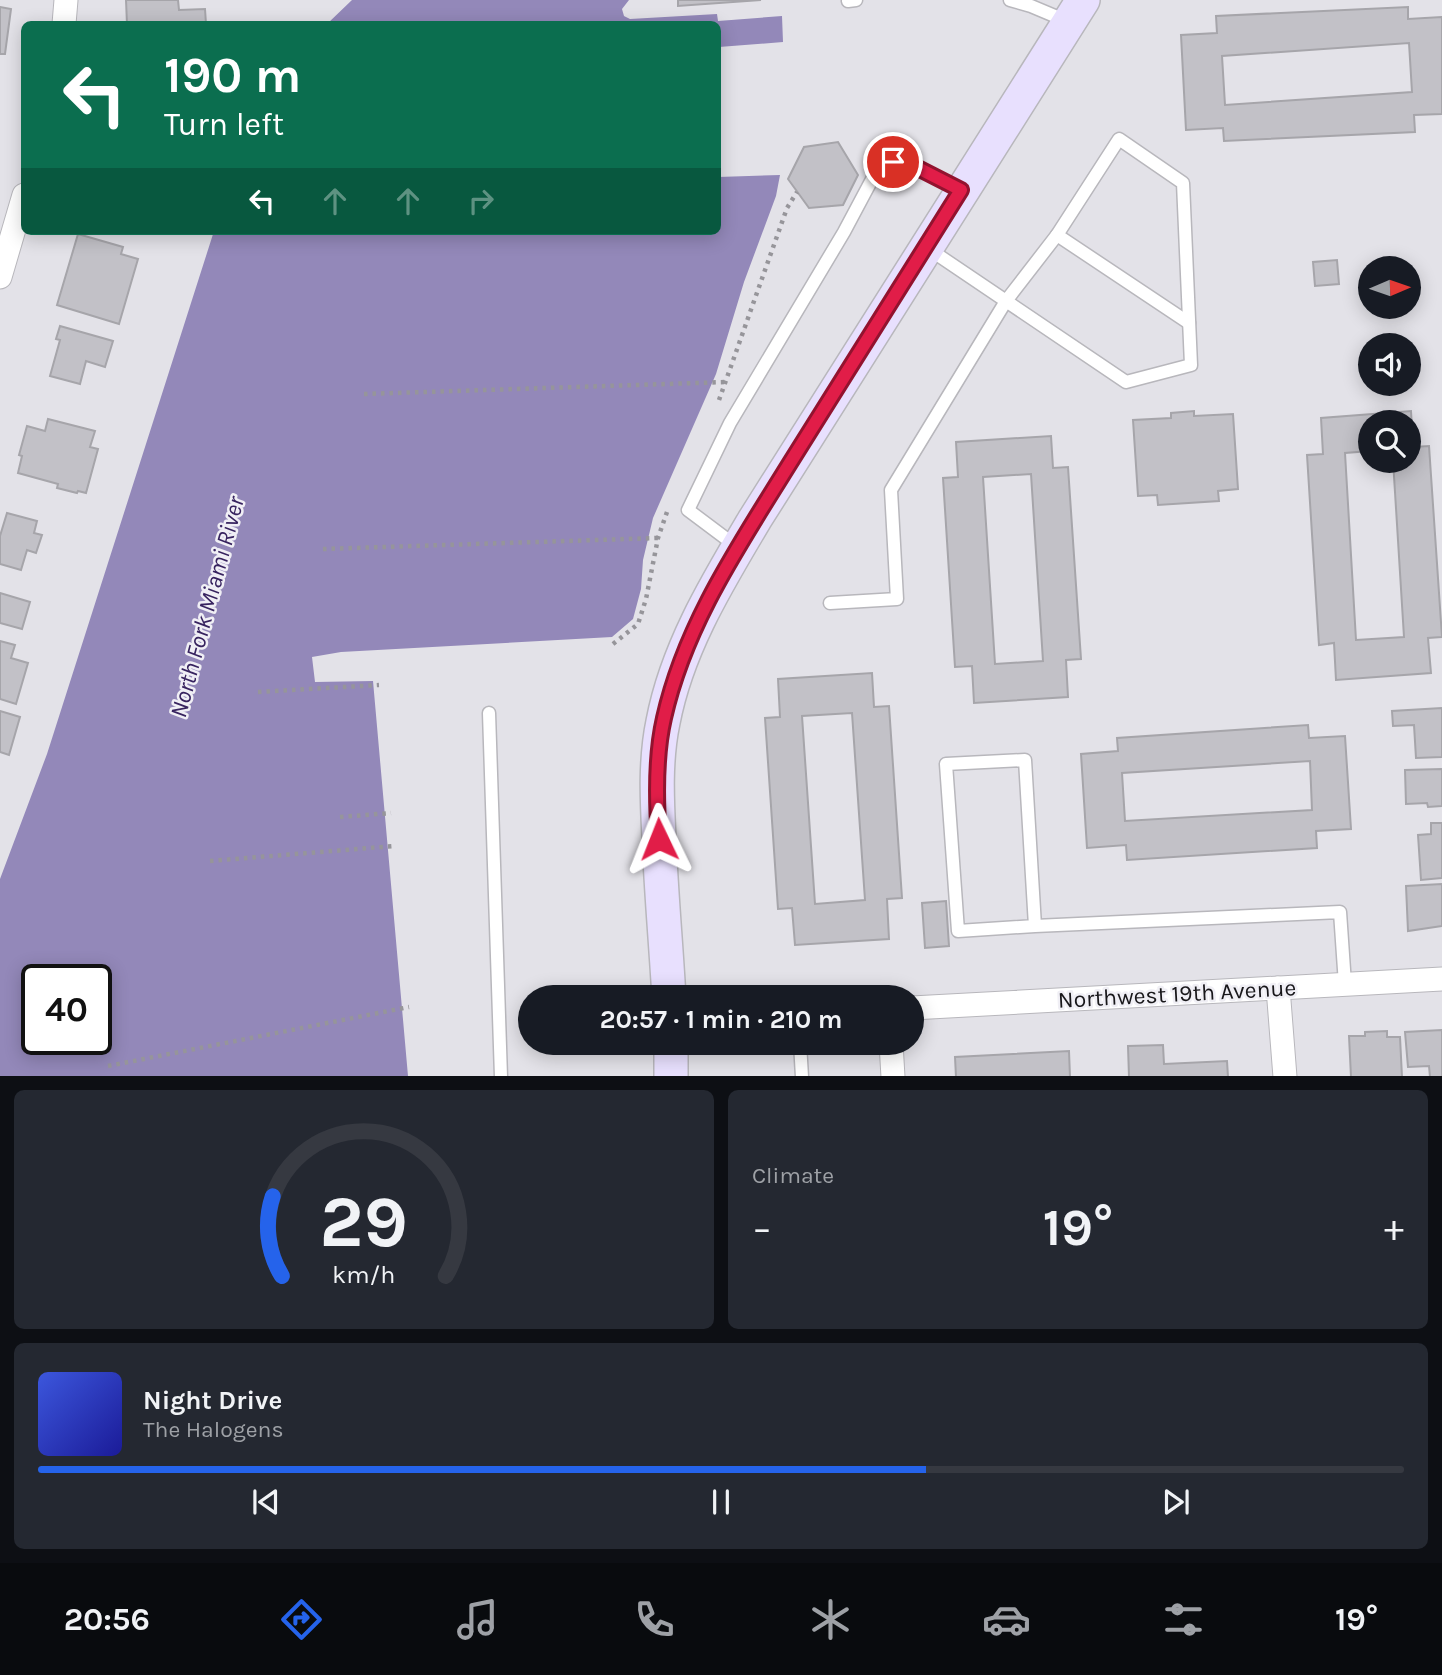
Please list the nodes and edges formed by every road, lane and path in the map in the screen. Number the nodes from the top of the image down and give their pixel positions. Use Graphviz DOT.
graph roads {
  1 [pos="66,0"];
  2 [pos="1010,0"];
  3 [pos="1076,11"];
  4 [pos="64,21"];
  5 [pos="961,190"];
  6 [pos="21,205"];
  7 [pos="1057,235"];
  8 [pos="926,247"];
  9 [pos="0,277"];
  10 [pos="1006,301"];
  11 [pos="1189,323"];
  12 [pos="733,383"];
  13 [pos="364,394"];
  14 [pos="658,538"];
  15 [pos="738,548"];
  16 [pos="323,549"];
  17 [pos="831,603"];
  18 [pos="379,685"];
  19 [pos="258,692"];
  20 [pos="489,713"];
  21 [pos="391,813"];
  22 [pos="340,817"];
  23 [pos="394,846"];
  24 [pos="210,861"];
  25 [pos="1035,926"];
  26 [pos="1442,979"];
  27 [pos="1345,984"];
  28 [pos="668,985"];
  29 [pos="1278,988"];
  30 [pos="409,1007"];
  31 [pos="924,1007"];
  32 [pos="671,1055"];
  33 [pos="801,1055"];
  34 [pos="892,1055"];
  35 [pos="108,1066"];
  36 [pos="501,1076"];
  37 [pos="671,1076"];
  38 [pos="802,1076"];
  39 [pos="893,1076"];
  40 [pos="1285,1076"];
  1 -- 4 [label="street"];
  2 -- 3 [label="lane"];
  3 -- 5 [label="street"];
  5 -- 8 [label="street"];
  5 -- 15 [label="lane"];
  6 -- 9 [label="street"];
  7 -- 10 [label="lane"];
  7 -- 11 [label="lane"];
  7 -- 11 [label="lane"];
  8 -- 10 [label="lane"];
  8 -- 15 [label="street"];
  10 -- 11 [label="lane"];
  10 -- 17 [label="lane"];
  12 -- 13 [label="path"];
  14 -- 16 [label="path"];
  15 -- 28 [label="street"];
  18 -- 19 [label="path"];
  20 -- 36 [label="lane"];
  21 -- 22 [label="path"];
  23 -- 24 [label="path"];
  25 -- 25 [label="lane"];
  25 -- 27 [label="lane"];
  26 -- 27 [label="street, Northwest 19th Avenue"];
  27 -- 29 [label="street, Northwest 19th Avenue"];
  29 -- 31 [label="street, Northwest 19th Avenue"];
  29 -- 40 [label="street"];
  30 -- 35 [label="path"];
  32 -- 37 [label="street"];
  33 -- 38 [label="lane"];
  34 -- 39 [label="street"];
}
